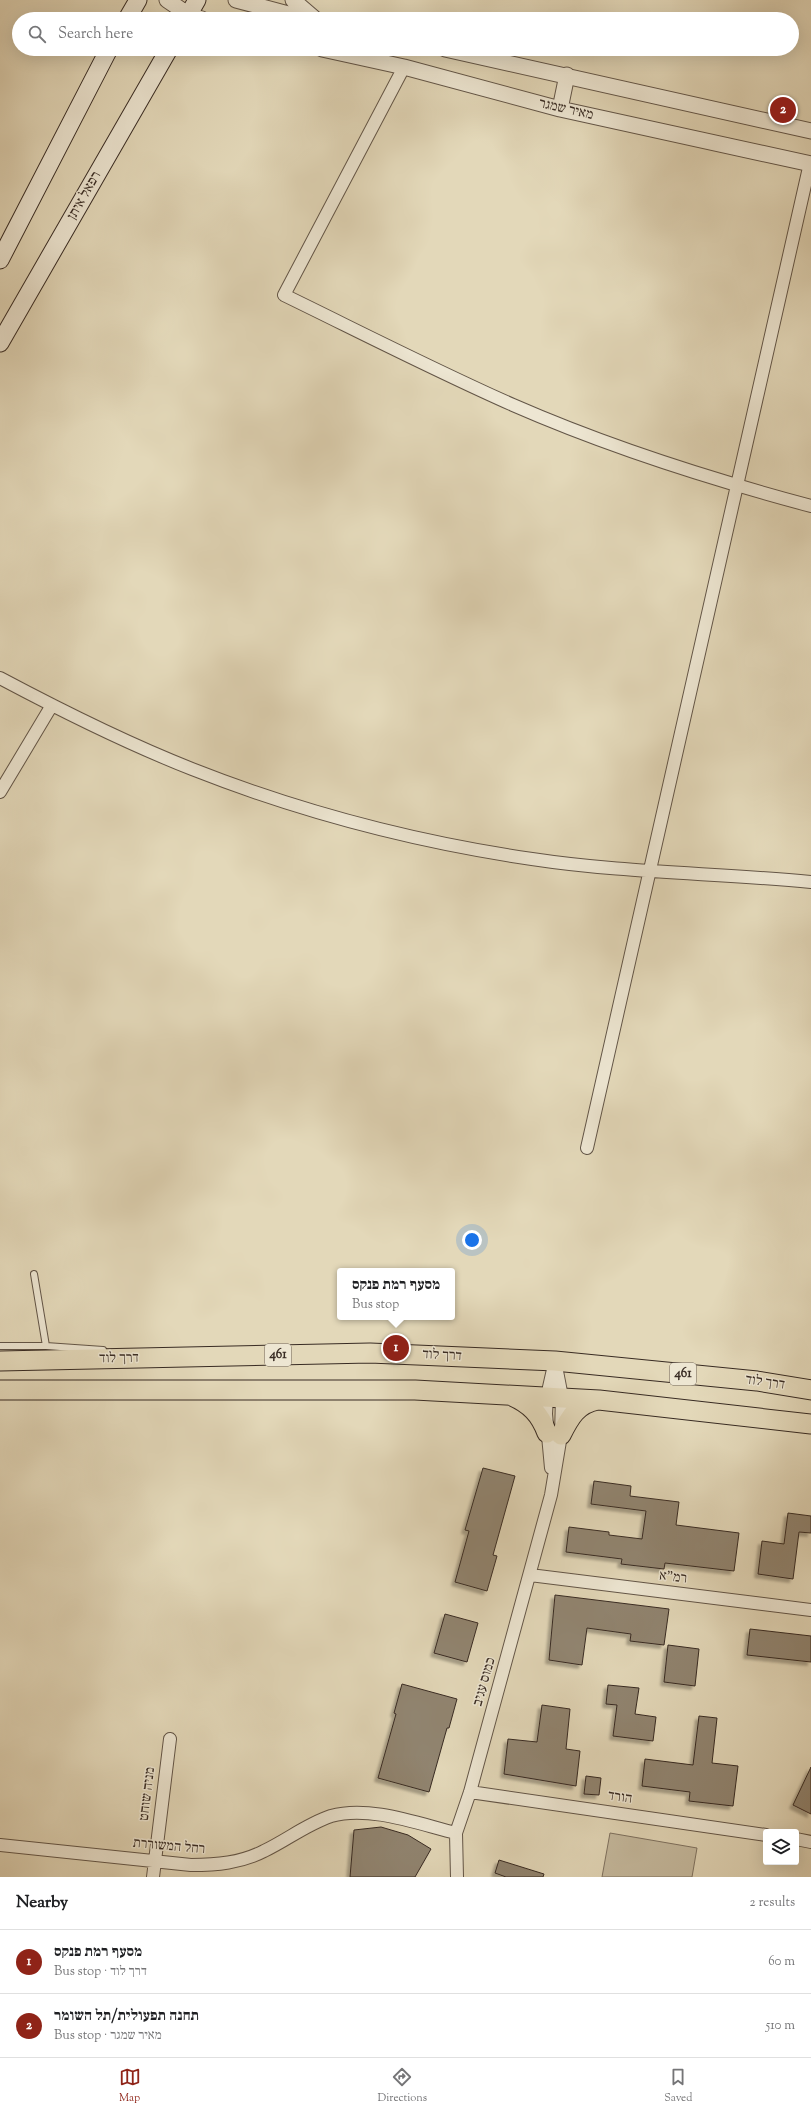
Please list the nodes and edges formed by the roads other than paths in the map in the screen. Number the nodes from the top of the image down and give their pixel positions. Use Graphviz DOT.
graph roads {
  1 [pos="138,0"];
  2 [pos="167,0"];
  3 [pos="197,0"];
  4 [pos="236,0"];
  5 [pos="293,0"];
  6 [pos="130,12"];
  7 [pos="184,12"];
  8 [pos="194,12"];
  9 [pos="281,12"];
  10 [pos="307,12"];
  11 [pos="105,56"];
  12 [pos="165,56"];
  13 [pos="354,56"];
  14 [pos="478,56"];
  15 [pos="404,67"];
  16 [pos="567,75"];
  17 [pos="560,109"];
  18 [pos="811,131"];
  19 [pos="811,164"];
  20 [pos="0,260"];
  21 [pos="0,343"];
  22 [pos="737,484"];
  23 [pos="811,506"];
  24 [pos="0,678"];
  25 [pos="52,705"];
  26 [pos="0,792"];
  27 [pos="649,872"];
  28 [pos="811,882"];
  29 [pos="587,1148"];
  30 [pos="34,1274"];
  31 [pos="0,1346"];
  32 [pos="46,1346"];
  33 [pos="145,1358"];
  34 [pos="0,1360"];
  35 [pos="555,1361"];
  36 [pos="0,1390"];
  37 [pos="811,1390"];
  38 [pos="509,1394"];
  39 [pos="555,1396"];
  40 [pos="599,1400"];
  41 [pos="811,1424"];
  42 [pos="554,1434"];
  43 [pos="530,1575"];
  44 [pos="811,1610"];
  45 [pos="170,1739"];
  46 [pos="470,1792"];
  47 [pos="456,1833"];
  48 [pos="763,1835"];
  49 [pos="799,1840"];
  50 [pos="811,1842"];
  51 [pos="0,1845"];
  52 [pos="155,1861"];
  53 [pos="153,1877"];
  54 [pos="457,1877"];
  1 -- 6 [label="main road"];
  2 -- 7 [label="street"];
  3 -- 8 [label="main road"];
  4 -- 9 [label="street"];
  5 -- 10 [label="street"];
  11 -- 20 [label="main road"];
  12 -- 21 [label="main road, רפאל איתן"];
  13 -- 15 [label="street, מאיר שמגר"];
  14 -- 16 [label="street"];
  15 -- 17 [label="street, מאיר שמגר"];
  15 -- 22 [label="street"];
  16 -- 17 [label="street"];
  16 -- 18 [label="street"];
  17 -- 19 [label="street, מאיר שמגר"];
  19 -- 22 [label="street"];
  22 -- 23 [label="street"];
  22 -- 27 [label="street"];
  24 -- 25 [label="street"];
  25 -- 26 [label="street"];
  25 -- 27 [label="street"];
  27 -- 28 [label="street"];
  27 -- 29 [label="street"];
  30 -- 32 [label="lane"];
  31 -- 32 [label="lane"];
  32 -- 33 [label="lane"];
  33 -- 34 [label="main road, דרך לוד / 461"];
  33 -- 35 [label="main road, דרך לוד / 461"];
  35 -- 37 [label="main road, דרך לוד / 461"];
  35 -- 39 [label="street, כמוס עגיב"];
  36 -- 38 [label="main road"];
  38 -- 39 [label="main road"];
  38 -- 42 [label="main road"];
  39 -- 40 [label="main road"];
  39 -- 42 [label="street, כמוס עגיב"];
  40 -- 41 [label="main road"];
  40 -- 42 [label="main road"];
  42 -- 43 [label="street, כמוס עגיב"];
  43 -- 44 [label="street, רמ\"א"];
  43 -- 46 [label="street, כמוס עגיב"];
  45 -- 52 [label="street, מניה שוחט"];
  46 -- 47 [label="street, כמוס עגיב"];
  46 -- 48 [label="street, הורד"];
  47 -- 52 [label="street, רחל המשוררת"];
  47 -- 54 [label="street, כמוס עגיב"];
  49 -- 50 [label="street"];
  51 -- 52 [label="street, רחל המשוררת"];
  52 -- 53 [label="street, מניה שוחט"];
}
